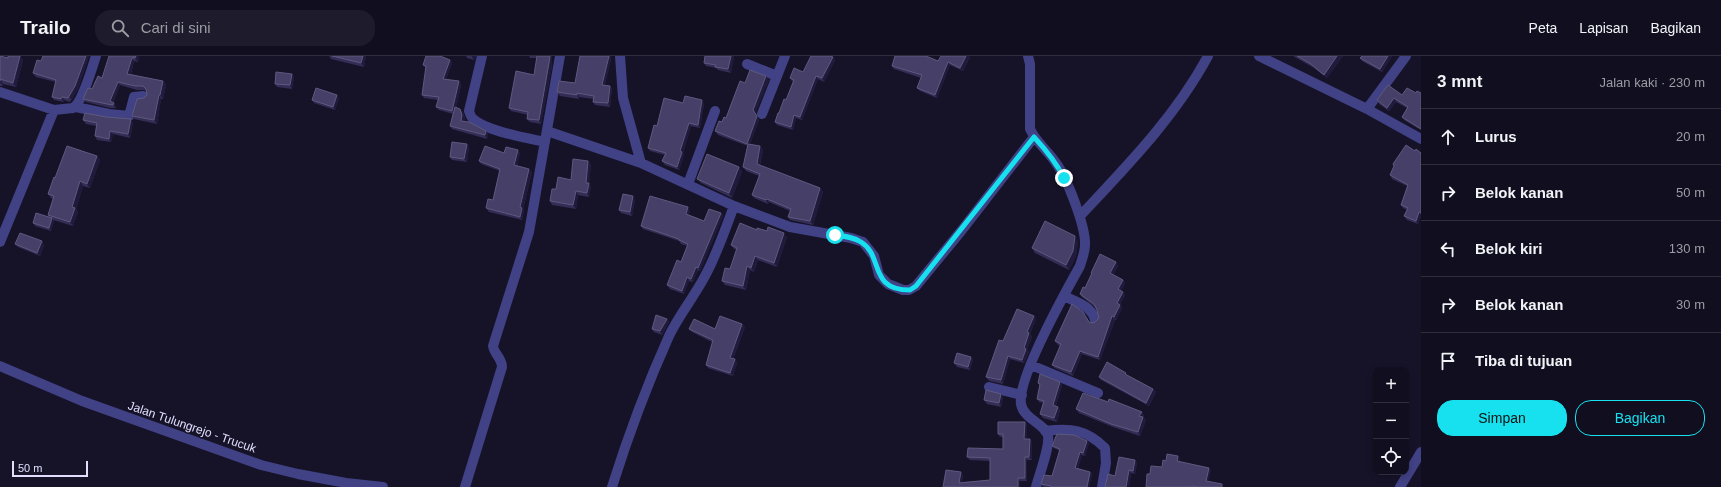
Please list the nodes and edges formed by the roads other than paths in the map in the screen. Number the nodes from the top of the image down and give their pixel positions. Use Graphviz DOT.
graph roads {
  1 [pos="96,56"];
  2 [pos="482,56"];
  3 [pos="560,56"];
  4 [pos="620,56"];
  5 [pos="785,56"];
  6 [pos="1028,56"];
  7 [pos="1208,56"];
  8 [pos="1259,56"];
  9 [pos="1406,56"];
  10 [pos="747,64"];
  11 [pos="778,76"];
  12 [pos="0,92"];
  13 [pos="143,96"];
  14 [pos="76,107"];
  15 [pos="1367,109"];
  16 [pos="54,110"];
  17 [pos="715,111"];
  18 [pos="762,114"];
  19 [pos="547,131"];
  20 [pos="1034,137"];
  21 [pos="1421,139"];
  22 [pos="545,142"];
  23 [pos="641,163"];
  24 [pos="688,184"];
  25 [pos="734,206"];
  26 [pos="1080,216"];
  27 [pos="0,242"];
  28 [pos="1064,296"];
  29 [pos="1095,320"];
  30 [pos="1031,365"];
  31 [pos="0,366"];
  32 [pos="989,387"];
  33 [pos="1098,393"];
  34 [pos="1022,395"];
  35 [pos="1045,430"];
  36 [pos="1421,452"];
  37 [pos="383,487"];
  38 [pos="466,487"];
  39 [pos="612,487"];
  40 [pos="1036,487"];
  41 [pos="1102,487"];
  42 [pos="1400,487"];
  1 -- 14 [label="street"];
  2 -- 22 [label="street"];
  3 -- 19 [label="street"];
  4 -- 23 [label="street"];
  5 -- 11 [label="street"];
  6 -- 20 [label="street"];
  7 -- 26 [label="street"];
  8 -- 15 [label="street"];
  9 -- 15 [label="street"];
  10 -- 11 [label="street"];
  11 -- 18 [label="street"];
  12 -- 16 [label="street"];
  13 -- 14 [label="street"];
  14 -- 16 [label="street"];
  15 -- 21 [label="street"];
  16 -- 27 [label="street"];
  17 -- 24 [label="street"];
  19 -- 22 [label="street"];
  19 -- 23 [label="street"];
  20 -- 25 [label="street"];
  20 -- 26 [label="street"];
  22 -- 38 [label="street"];
  23 -- 24 [label="street"];
  24 -- 25 [label="street"];
  25 -- 39 [label="street"];
  26 -- 28 [label="street"];
  28 -- 29 [label="street"];
  28 -- 30 [label="street"];
  30 -- 33 [label="street"];
  30 -- 34 [label="street"];
  31 -- 37 [label="street, Jalan Tulungrejo - Trucuk"];
  32 -- 34 [label="street"];
  34 -- 35 [label="street"];
  35 -- 40 [label="street"];
  35 -- 41 [label="street"];
  36 -- 42 [label="street"];
}
